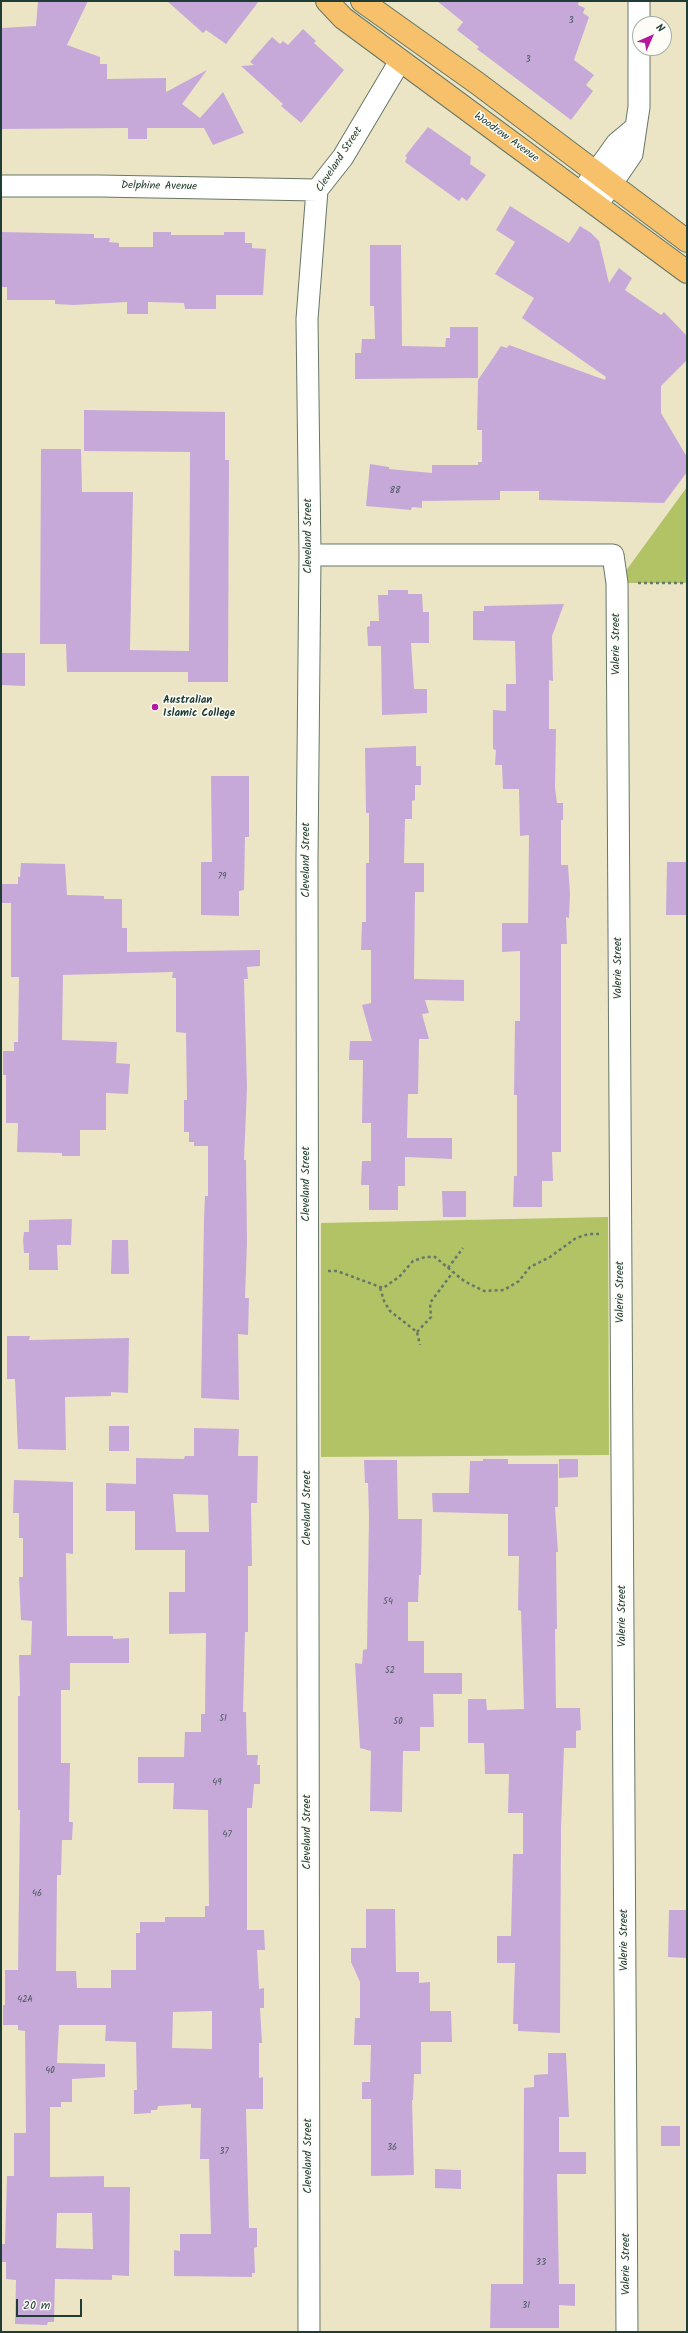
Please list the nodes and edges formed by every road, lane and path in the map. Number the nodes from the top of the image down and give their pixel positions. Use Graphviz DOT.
graph roads {
  1 [pos="327,1"];
  2 [pos="362,1"];
  3 [pos="639,1"];
  4 [pos="400,61"];
  5 [pos="603,177"];
  6 [pos="1,186"];
  7 [pos="317,190"];
  8 [pos="589,199"];
  9 [pos="687,241"];
  10 [pos="687,272"];
  11 [pos="310,555"];
  12 [pos="617,583"];
  13 [pos="687,584"];
  14 [pos="621,1236"];
  15 [pos="463,1248"];
  16 [pos="448,1268"];
  17 [pos="307,1270"];
  18 [pos="453,1272"];
  19 [pos="380,1288"];
  20 [pos="417,1332"];
  21 [pos="420,1345"];
  22 [pos="309,2332"];
  23 [pos="627,2332"];
  1 -- 4 [label="main road, Woodrow Avenue"];
  2 -- 5 [label="main road"];
  3 -- 5 [label="street"];
  4 -- 7 [label="street, Cleveland Street"];
  4 -- 8 [label="main road, Woodrow Avenue"];
  5 -- 8 [label="street"];
  5 -- 9 [label="main road"];
  6 -- 7 [label="street, Delphine Avenue"];
  7 -- 11 [label="street, Cleveland Street"];
  8 -- 10 [label="main road, Woodrow Avenue"];
  11 -- 12 [label="street, Valerie Street"];
  11 -- 17 [label="street, Cleveland Street"];
  12 -- 13 [label="path"];
  12 -- 14 [label="street, Valerie Street"];
  14 -- 18 [label="path"];
  14 -- 23 [label="street, Valerie Street"];
  15 -- 16 [label="path"];
  16 -- 18 [label="path"];
  16 -- 19 [label="path"];
  17 -- 19 [label="path"];
  17 -- 22 [label="street, Cleveland Street"];
  18 -- 20 [label="path"];
  19 -- 20 [label="path"];
  20 -- 21 [label="path"];
}
